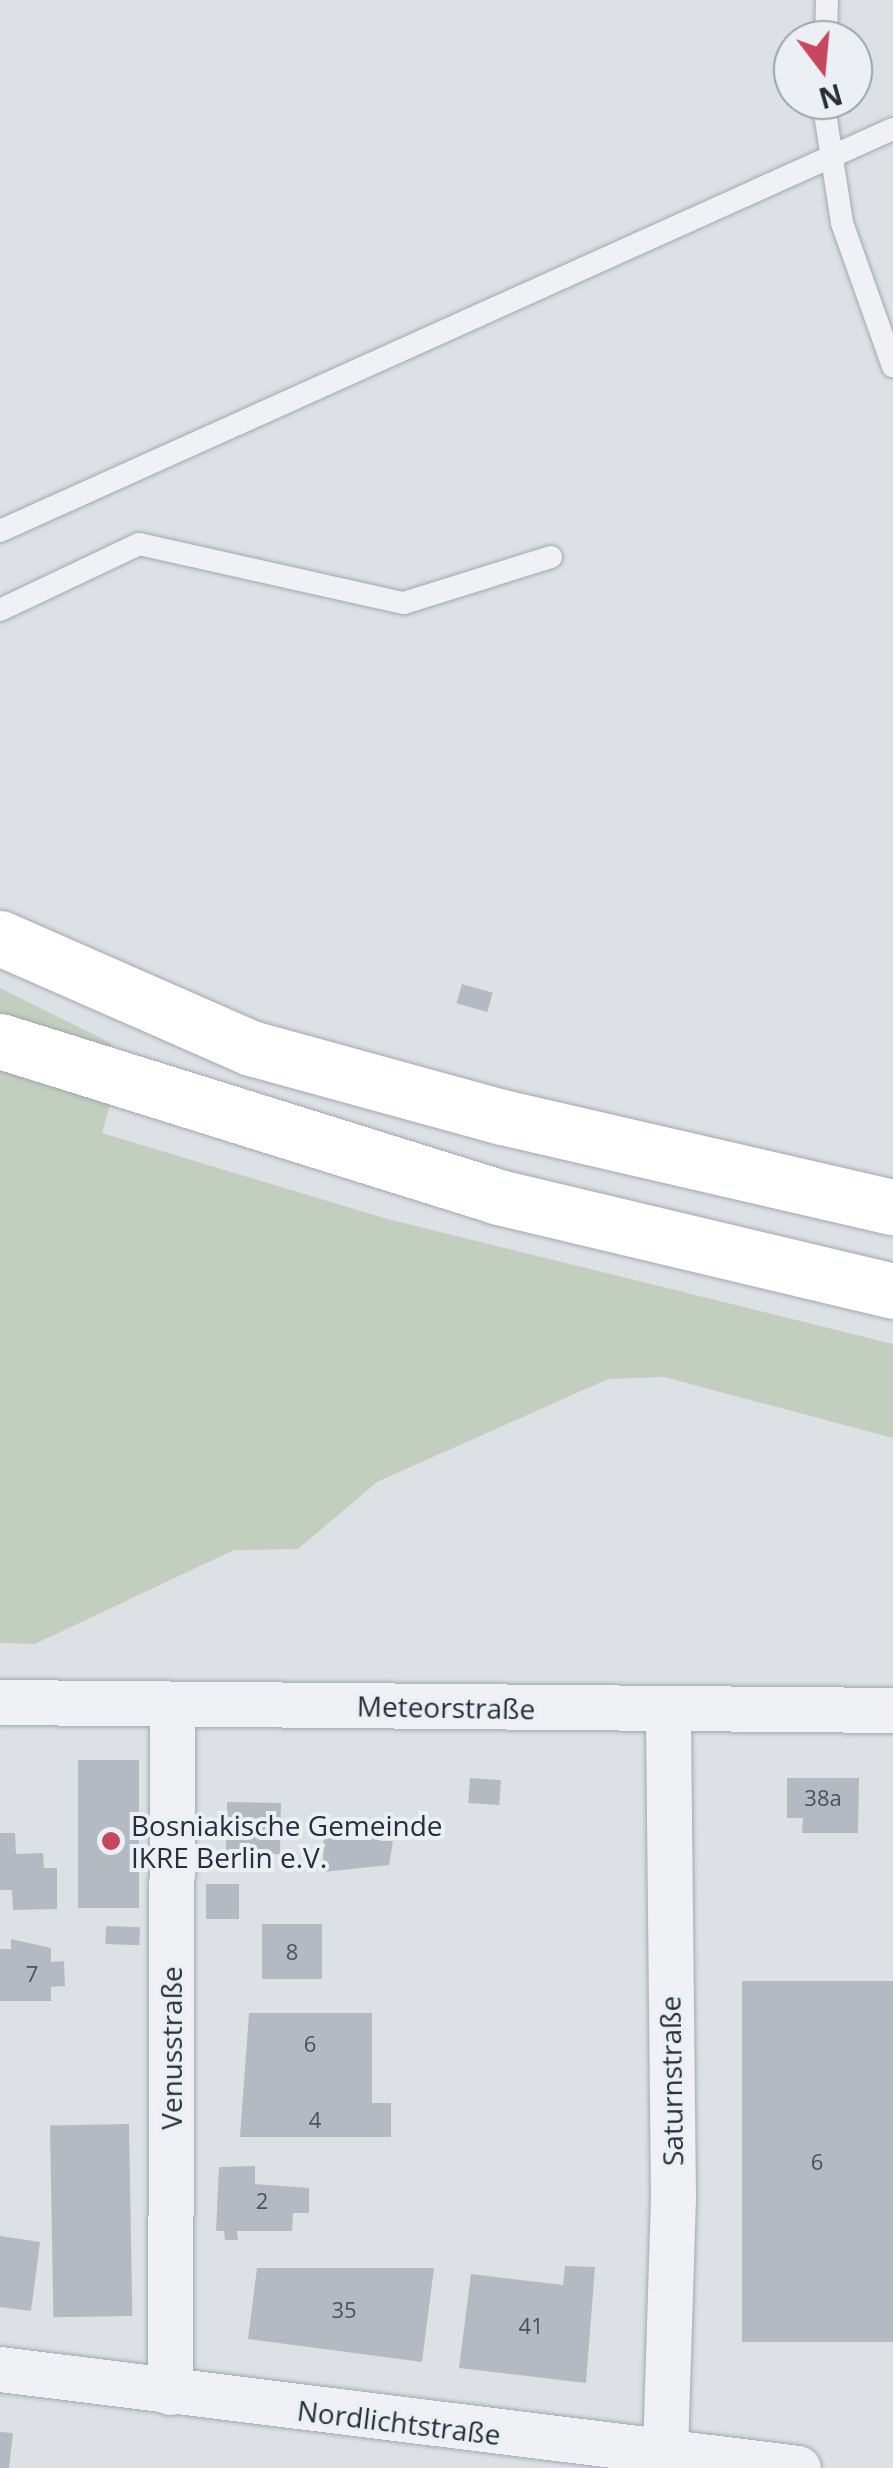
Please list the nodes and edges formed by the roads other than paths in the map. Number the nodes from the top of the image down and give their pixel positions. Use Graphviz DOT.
graph roads {
  1 [pos="826,120"];
  2 [pos="893,129"];
  3 [pos="830,157"];
  4 [pos="893,366"];
  5 [pos="0,531"];
  6 [pos="552,557"];
  7 [pos="0,610"];
  8 [pos="0,938"];
  9 [pos="0,1041"];
  10 [pos="893,1207"];
  11 [pos="893,1291"];
  12 [pos="0,1702"];
  13 [pos="172,1704"];
  14 [pos="668,1710"];
  15 [pos="893,1710"];
  16 [pos="0,2369"];
  17 [pos="170,2392"];
  18 [pos="665,2452"];
  19 [pos="798,2468"];
  1 -- 3 [label="lane"];
  2 -- 3 [label="lane"];
  3 -- 4 [label="lane"];
  3 -- 5 [label="lane"];
  6 -- 7 [label="lane"];
  8 -- 10 [label="highway"];
  9 -- 11 [label="highway"];
  12 -- 13 [label="street, Meteorstraße"];
  13 -- 14 [label="street, Meteorstraße"];
  13 -- 17 [label="street, Venusstraße"];
  14 -- 15 [label="street, Meteorstraße"];
  14 -- 18 [label="street, Saturnstraße"];
  16 -- 17 [label="street, Nordlichtstraße"];
  17 -- 18 [label="street, Nordlichtstraße"];
  18 -- 19 [label="street, Nordlichtstraße"];
}
